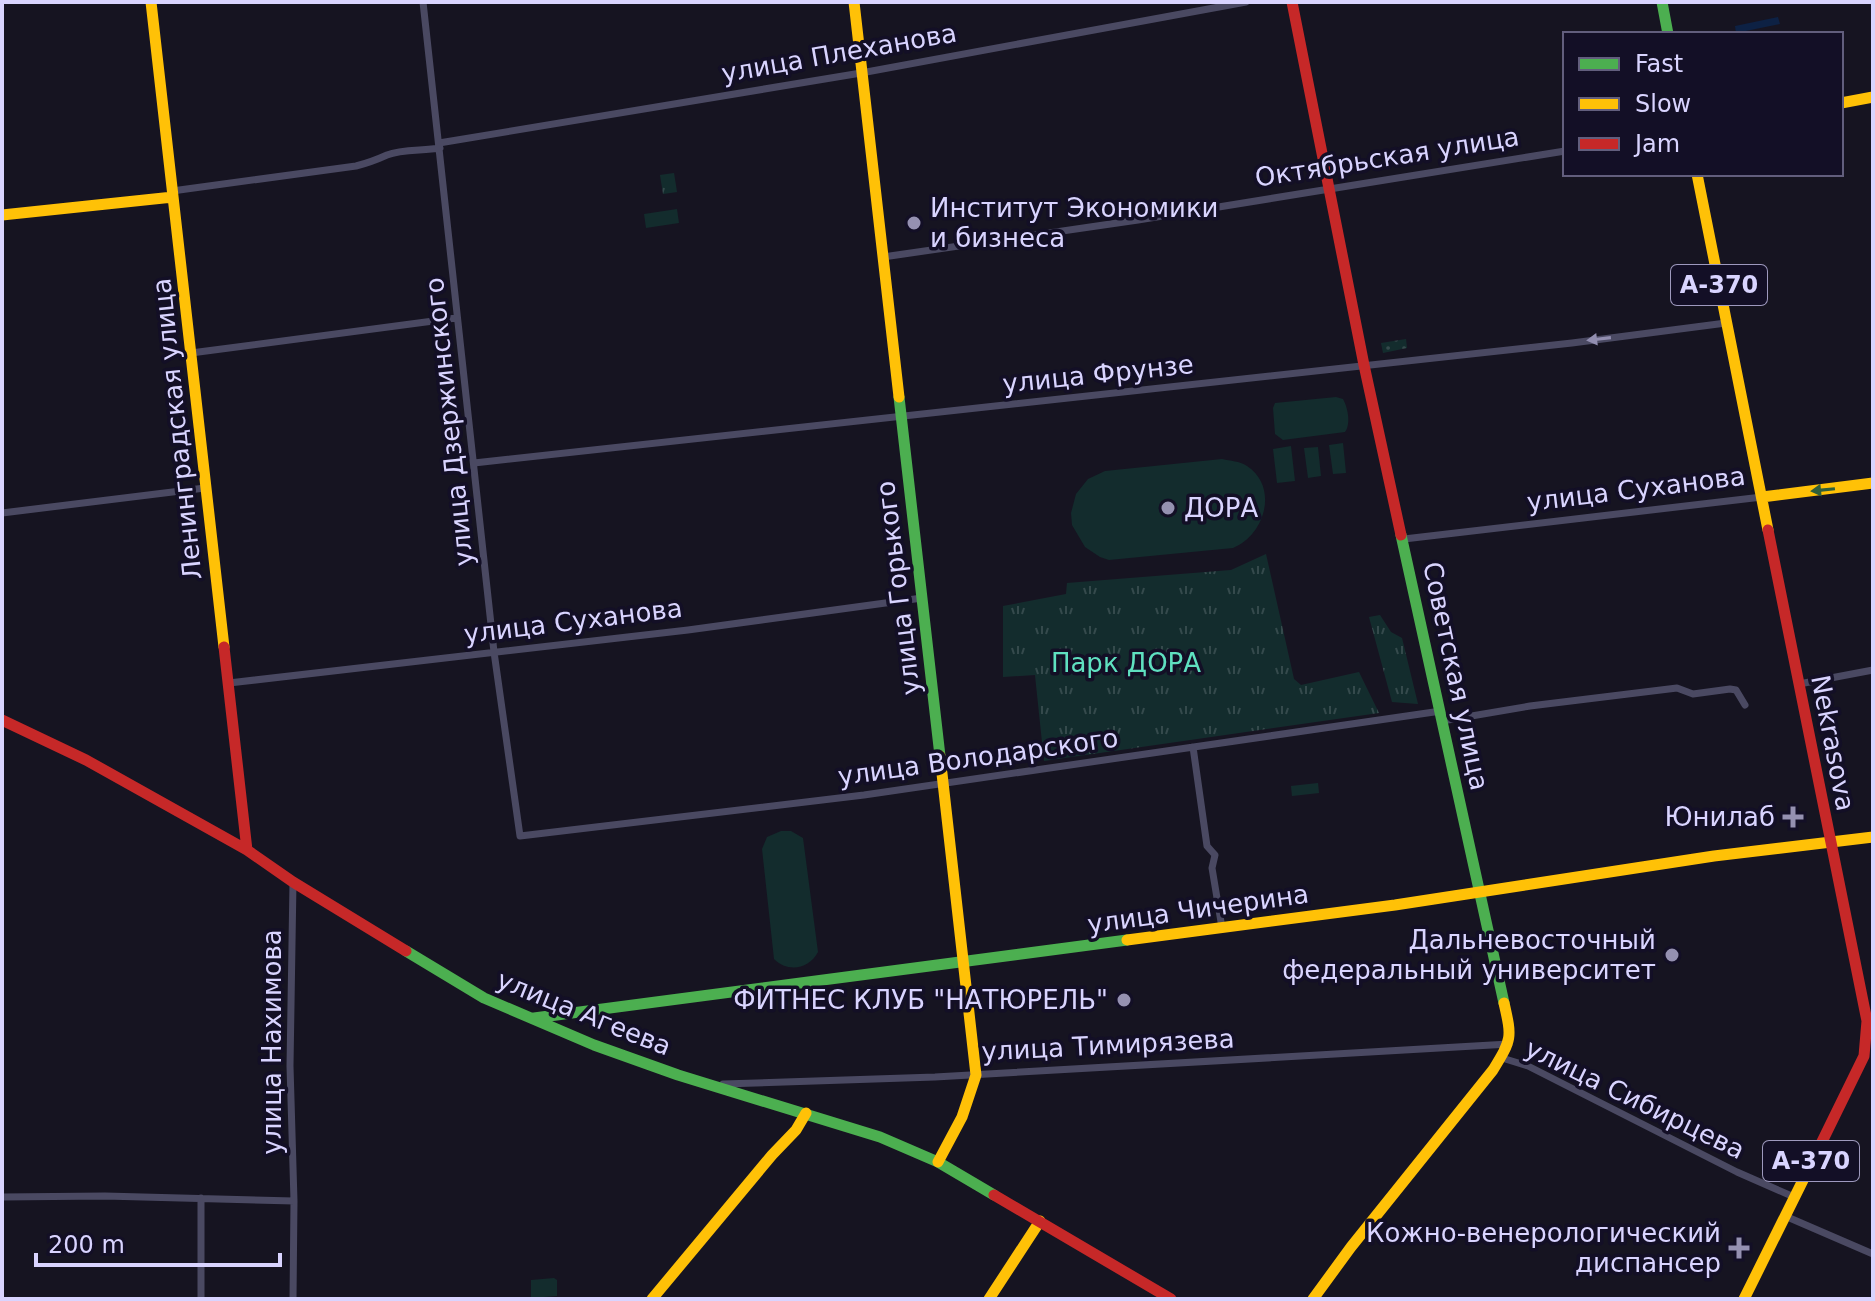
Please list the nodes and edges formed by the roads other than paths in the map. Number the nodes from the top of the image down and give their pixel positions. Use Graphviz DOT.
graph roads {
  1 [pos="151,2"];
  2 [pos="423,2"];
  3 [pos="854,2"];
  4 [pos="1246,2"];
  5 [pos="1292,2"];
  6 [pos="1662,2"];
  7 [pos="1668,32"];
  8 [pos="861,73"];
  9 [pos="1873,97"];
  10 [pos="1843,103"];
  11 [pos="439,145"];
  12 [pos="1563,151"];
  13 [pos="1697,176"];
  14 [pos="1330,188"];
  15 [pos="172,194"];
  16 [pos="2,215"];
  17 [pos="883,257"];
  18 [pos="456,318"];
  19 [pos="1726,323"];
  20 [pos="191,353"];
  21 [pos="1364,365"];
  22 [pos="900,415"];
  23 [pos="474,463"];
  24 [pos="1873,483"];
  25 [pos="205,488"];
  26 [pos="1762,497"];
  27 [pos="2,513"];
  28 [pos="1404,539"];
  29 [pos="922,598"];
  30 [pos="494,652"];
  31 [pos="1873,670"];
  32 [pos="229,683"];
  33 [pos="1799,684"];
  34 [pos="1745,705"];
  35 [pos="1442,716"];
  36 [pos="2,720"];
  37 [pos="1193,747"];
  38 [pos="943,783"];
  39 [pos="520,836"];
  40 [pos="1873,837"];
  41 [pos="1830,843"];
  42 [pos="247,850"];
  43 [pos="293,882"];
  44 [pos="1480,891"];
  45 [pos="1222,928"];
  46 [pos="964,962"];
  47 [pos="529,1019"];
  48 [pos="1870,1020"];
  49 [pos="1509,1044"];
  50 [pos="1502,1058"];
  51 [pos="976,1075"];
  52 [pos="709,1084"];
  53 [pos="806,1113"];
  54 [pos="938,1162"];
  55 [pos="2,1197"];
  56 [pos="1794,1197"];
  57 [pos="201,1198"];
  58 [pos="294,1201"];
  59 [pos="1785,1216"];
  60 [pos="1040,1221"];
  61 [pos="1873,1254"];
  62 [pos="201,1299"];
  63 [pos="293,1299"];
  64 [pos="652,1299"];
  65 [pos="989,1299"];
  66 [pos="1171,1299"];
  67 [pos="1313,1299"];
  68 [pos="1744,1299"];
  1 -- 15 [label="main road, Ленинградская улица"];
  2 -- 11 [label="street, улица Дзержинского"];
  3 -- 8 [label="main road, улица Горького"];
  4 -- 8 [label="street, улица Плеханова"];
  5 -- 14 [label="main road, Советская улица"];
  6 -- 7 [label="main road"];
  8 -- 11 [label="street, улица Плеханова"];
  8 -- 17 [label="main road, улица Горького"];
  9 -- 10 [label="main road"];
  11 -- 15 [label="street, улица Плеханова"];
  11 -- 18 [label="street, улица Дзержинского"];
  12 -- 14 [label="street, Октябрьская улица"];
  13 -- 19 [label="main road, Nekrasova / А-370"];
  14 -- 17 [label="street, Октябрьская улица"];
  14 -- 21 [label="main road, Советская улица"];
  15 -- 16 [label="main road, улица Плеханова"];
  15 -- 20 [label="main road, Ленинградская улица"];
  17 -- 22 [label="main road, улица Горького"];
  18 -- 20 [label="street"];
  18 -- 23 [label="street, улица Дзержинского"];
  19 -- 21 [label="street, улица Фрунзе, one-way"];
  19 -- 26 [label="main road, Nekrasova / А-370"];
  20 -- 25 [label="main road, Ленинградская улица"];
  21 -- 22 [label="street, улица Фрунзе"];
  21 -- 28 [label="main road, Советская улица"];
  22 -- 23 [label="street, улица Фрунзе"];
  22 -- 29 [label="main road, улица Горького"];
  23 -- 30 [label="street, улица Дзержинского"];
  24 -- 26 [label="main road, улица Суханова, one-way"];
  25 -- 27 [label="street"];
  25 -- 32 [label="main road, Ленинградская улица"];
  26 -- 28 [label="street, улица Суханова"];
  26 -- 33 [label="main road, Nekrasova / А-370"];
  28 -- 35 [label="main road, Советская улица"];
  29 -- 30 [label="street, улица Суханова"];
  29 -- 38 [label="main road, улица Горького"];
  30 -- 32 [label="street, улица Суханова"];
  30 -- 39 [label="street, улица Дзержинского"];
  31 -- 33 [label="street"];
  32 -- 42 [label="main road, Ленинградская улица"];
  33 -- 41 [label="main road, Nekrasova / А-370"];
  34 -- 35 [label="street, улица Володарского"];
  35 -- 37 [label="street, улица Володарского"];
  35 -- 44 [label="main road, Советская улица"];
  36 -- 42 [label="main road, улица Агеева"];
  37 -- 38 [label="street, улица Володарского"];
  37 -- 45 [label="street"];
  38 -- 39 [label="street, улица Володарского"];
  38 -- 46 [label="main road, улица Горького"];
  40 -- 41 [label="main road, улица Чичерина"];
  41 -- 44 [label="main road, улица Чичерина"];
  41 -- 48 [label="main road, Nekrasova / А-370"];
  42 -- 43 [label="main road, улица Агеева"];
  43 -- 47 [label="main road, улица Агеева"];
  43 -- 58 [label="street, улица Нахимова"];
  44 -- 45 [label="main road, улица Чичерина"];
  44 -- 49 [label="main road, Советская улица"];
  45 -- 46 [label="main road, улица Чичерина"];
  46 -- 47 [label="main road, улица Чичерина"];
  46 -- 51 [label="main road, улица Горького"];
  47 -- 52 [label="main road, улица Агеева"];
  48 -- 56 [label="main road, Nekrasova / А-370"];
  49 -- 50 [label="main road"];
  49 -- 51 [label="street, улица Тимирязева"];
  50 -- 56 [label="street, улица Сибирцева"];
  50 -- 67 [label="main road"];
  51 -- 52 [label="street, улица Тимирязева"];
  51 -- 54 [label="main road, улица Горького"];
  52 -- 53 [label="main road, улица Агеева"];
  53 -- 54 [label="main road, улица Агеева"];
  53 -- 64 [label="main road"];
  54 -- 60 [label="main road, улица Агеева"];
  55 -- 57 [label="street"];
  56 -- 59 [label="main road, Nekrasova / А-370"];
  57 -- 58 [label="street"];
  57 -- 62 [label="street"];
  58 -- 63 [label="street, улица Нахимова"];
  59 -- 61 [label="street"];
  59 -- 68 [label="main road, Nekrasova / А-370"];
  60 -- 65 [label="main road"];
  60 -- 66 [label="main road, улица Агеева"];
}
